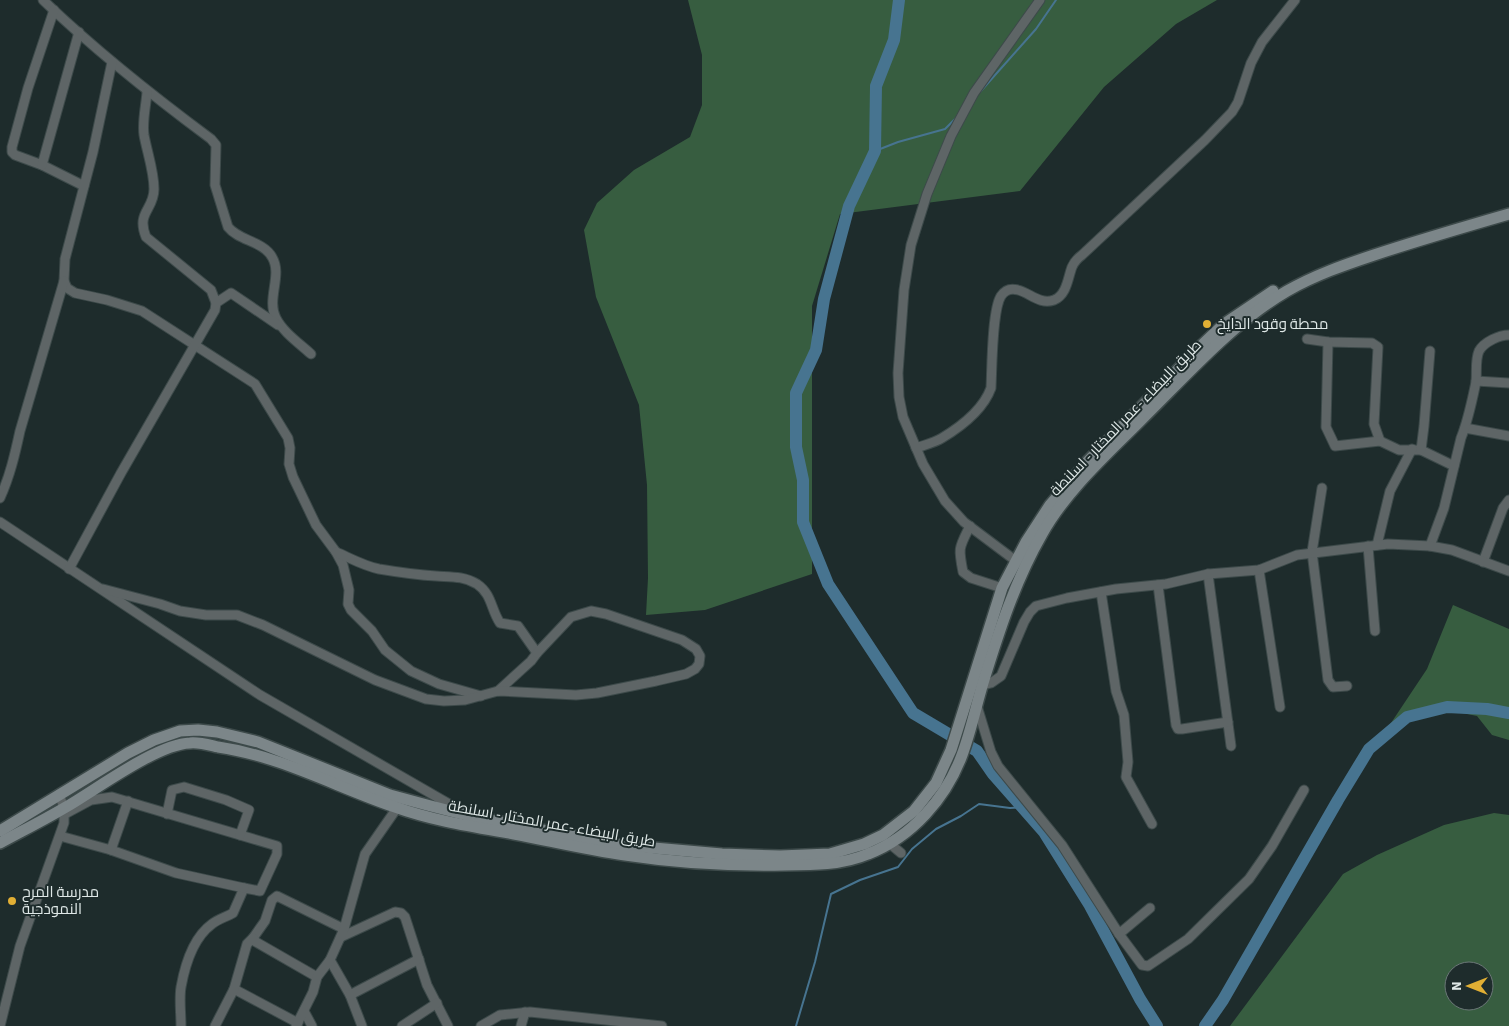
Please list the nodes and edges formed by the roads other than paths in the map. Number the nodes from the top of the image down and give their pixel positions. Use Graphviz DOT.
graph roads {
  1 [pos="43,0"];
  2 [pos="1040,0"];
  3 [pos="1295,0"];
  4 [pos="54,10"];
  5 [pos="79,32"];
  6 [pos="112,62"];
  7 [pos="147,92"];
  8 [pos="42,165"];
  9 [pos="84,186"];
  10 [pos="1509,208"];
  11 [pos="1509,214"];
  12 [pos="64,281"];
  13 [pos="216,303"];
  14 [pos="284,329"];
  15 [pos="1509,335"];
  16 [pos="1306,339"];
  17 [pos="1328,342"];
  18 [pos="196,345"];
  19 [pos="1430,351"];
  20 [pos="310,354"];
  21 [pos="1476,381"];
  22 [pos="1509,383"];
  23 [pos="1466,428"];
  24 [pos="1509,436"];
  25 [pos="1380,441"];
  26 [pos="916,448"];
  27 [pos="1416,450"];
  28 [pos="1454,466"];
  29 [pos="1322,488"];
  30 [pos="0,498"];
  31 [pos="1509,500"];
  32 [pos="0,522"];
  33 [pos="970,526"];
  34 [pos="1372,546"];
  35 [pos="1430,546"];
  36 [pos="336,552"];
  37 [pos="1312,552"];
  38 [pos="1482,562"];
  39 [pos="1020,564"];
  40 [pos="69,569"];
  41 [pos="1259,570"];
  42 [pos="1509,572"];
  43 [pos="1208,574"];
  44 [pos="1158,584"];
  45 [pos="1002,588"];
  46 [pos="103,589"];
  47 [pos="1102,592"];
  48 [pos="1375,631"];
  49 [pos="537,652"];
  50 [pos="978,683"];
  51 [pos="1347,686"];
  52 [pos="498,692"];
  53 [pos="481,696"];
  54 [pos="977,706"];
  55 [pos="1280,707"];
  56 [pos="1228,722"];
  57 [pos="965,726"];
  58 [pos="1231,746"];
  59 [pos="957,753"];
  60 [pos="1304,790"];
  61 [pos="59,794"];
  62 [pos="128,801"];
  63 [pos="397,808"];
  64 [pos="64,811"];
  65 [pos="167,814"];
  66 [pos="470,816"];
  67 [pos="1152,824"];
  68 [pos="0,831"];
  69 [pos="240,835"];
  70 [pos="60,836"];
  71 [pos="0,843"];
  72 [pos="889,844"];
  73 [pos="619,849"];
  74 [pos="111,850"];
  75 [pos="901,853"];
  76 [pos="721,859"];
  77 [pos="244,888"];
  78 [pos="1150,908"];
  79 [pos="342,933"];
  80 [pos="1119,934"];
  81 [pos="253,938"];
  82 [pos="419,959"];
  83 [pos="330,960"];
  84 [pos="317,977"];
  85 [pos="234,989"];
  86 [pos="350,995"];
  87 [pos="437,1003"];
  88 [pos="304,1011"];
  89 [pos="525,1012"];
  90 [pos="297,1025"];
  91 [pos="646,1025"];
  92 [pos="0,1026"];
  93 [pos="181,1026"];
  94 [pos="215,1026"];
  95 [pos="312,1026"];
  96 [pos="362,1026"];
  97 [pos="402,1026"];
  98 [pos="448,1026"];
  99 [pos="481,1026"];
  100 [pos="521,1026"];
  101 [pos="662,1026"];
  1 -- 4 [label="street"];
  2 -- 26 [label="street"];
  3 -- 26 [label="street"];
  4 -- 5 [label="street"];
  4 -- 8 [label="street"];
  5 -- 6 [label="street"];
  5 -- 8 [label="street"];
  6 -- 7 [label="street"];
  6 -- 9 [label="street"];
  7 -- 13 [label="street"];
  7 -- 14 [label="street"];
  8 -- 9 [label="street"];
  9 -- 12 [label="street"];
  10 -- 39 [label="main road, طريق البيضاء -عمر المختار - اسلنطة"];
  11 -- 39 [label="main road, طريق البيضاء -عمر المختار - اسلنطة"];
  12 -- 18 [label="street"];
  12 -- 30 [label="street"];
  13 -- 14 [label="street"];
  13 -- 18 [label="street"];
  14 -- 20 [label="street"];
  15 -- 21 [label="street"];
  16 -- 17 [label="street"];
  17 -- 25 [label="street"];
  17 -- 25 [label="street"];
  18 -- 36 [label="street"];
  18 -- 40 [label="street"];
  19 -- 27 [label="street"];
  21 -- 22 [label="street"];
  21 -- 23 [label="street"];
  23 -- 24 [label="street"];
  23 -- 28 [label="street"];
  25 -- 27 [label="street"];
  26 -- 33 [label="street"];
  27 -- 28 [label="street"];
  27 -- 34 [label="street"];
  28 -- 35 [label="street"];
  29 -- 37 [label="street"];
  31 -- 38 [label="street"];
  32 -- 40 [label="street"];
  33 -- 39 [label="street"];
  33 -- 45 [label="street"];
  34 -- 35 [label="street"];
  34 -- 37 [label="street"];
  34 -- 48 [label="street"];
  35 -- 38 [label="street"];
  36 -- 49 [label="street"];
  36 -- 53 [label="street"];
  37 -- 41 [label="street"];
  37 -- 51 [label="street"];
  38 -- 42 [label="street"];
  39 -- 45 [label="main road, طريق البيضاء -عمر المختار - اسلنطة"];
  39 -- 50 [label="main road, طريق البيضاء -عمر المختار - اسلنطة"];
  40 -- 46 [label="street"];
  41 -- 43 [label="street"];
  41 -- 55 [label="street"];
  43 -- 44 [label="street"];
  43 -- 56 [label="street"];
  44 -- 47 [label="street"];
  44 -- 56 [label="street"];
  45 -- 50 [label="main road, طريق البيضاء -عمر المختار - اسلنطة"];
  46 -- 53 [label="street"];
  46 -- 66 [label="street"];
  47 -- 50 [label="street"];
  47 -- 67 [label="street"];
  49 -- 52 [label="street"];
  49 -- 52 [label="street"];
  50 -- 54 [label="main road, طريق البيضاء -عمر المختار - اسلنطة"];
  50 -- 57 [label="main road, طريق البيضاء -عمر المختار - اسلنطة"];
  52 -- 53 [label="street"];
  54 -- 57 [label="main road, طريق البيضاء -عمر المختار - اسلنطة"];
  54 -- 80 [label="street"];
  56 -- 58 [label="street"];
  57 -- 59 [label="main road, طريق البيضاء -عمر المختار - اسلنطة"];
  59 -- 72 [label="main road, طريق البيضاء -عمر المختار - اسلنطة"];
  59 -- 76 [label="main road, طريق البيضاء -عمر المختار - اسلنطة"];
  60 -- 80 [label="street"];
  61 -- 64 [label="street"];
  61 -- 66 [label="main road, طريق البيضاء -عمر المختار - اسلنطة"];
  61 -- 68 [label="main road, طريق البيضاء -عمر المختار - اسلنطة"];
  62 -- 64 [label="street"];
  62 -- 65 [label="street"];
  62 -- 74 [label="street"];
  63 -- 64 [label="main road, طريق البيضاء -عمر المختار - اسلنطة"];
  63 -- 73 [label="main road, طريق البيضاء -عمر المختار - اسلنطة"];
  63 -- 79 [label="street"];
  64 -- 70 [label="street"];
  64 -- 71 [label="main road, طريق البيضاء -عمر المختار - اسلنطة"];
  65 -- 69 [label="street"];
  65 -- 69 [label="street"];
  66 -- 73 [label="main road, طريق البيضاء -عمر المختار - اسلنطة"];
  69 -- 77 [label="street"];
  70 -- 74 [label="street"];
  70 -- 92 [label="street"];
  72 -- 75 [label="street"];
  72 -- 76 [label="main road, طريق البيضاء -عمر المختار - اسلنطة"];
  73 -- 76 [label="main road, طريق البيضاء -عمر المختار - اسلنطة"];
  74 -- 77 [label="street"];
  77 -- 93 [label="street"];
  78 -- 80 [label="street"];
  79 -- 81 [label="street"];
  79 -- 82 [label="street"];
  79 -- 83 [label="street"];
  81 -- 84 [label="street"];
  81 -- 85 [label="street"];
  82 -- 86 [label="street"];
  82 -- 87 [label="street"];
  83 -- 84 [label="street"];
  83 -- 86 [label="street"];
  84 -- 88 [label="street"];
  85 -- 90 [label="street"];
  85 -- 94 [label="street"];
  86 -- 96 [label="street"];
  87 -- 97 [label="street"];
  87 -- 98 [label="street"];
  88 -- 90 [label="street"];
  88 -- 95 [label="street"];
  89 -- 91 [label="street"];
  89 -- 99 [label="street"];
  89 -- 100 [label="street"];
  91 -- 101 [label="street"];
}
